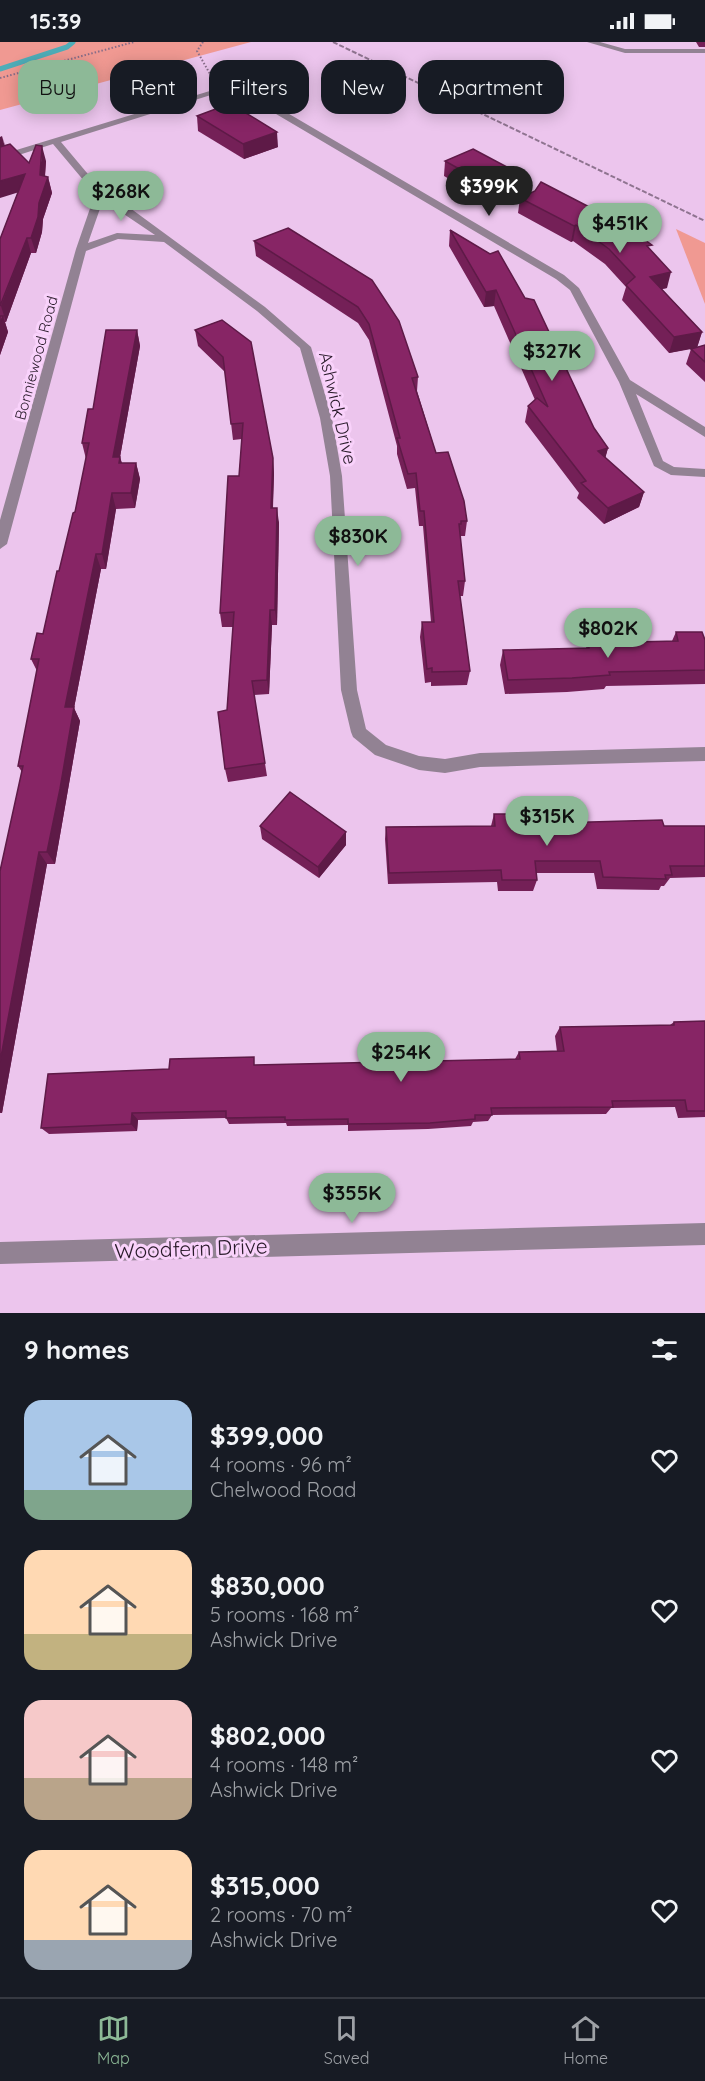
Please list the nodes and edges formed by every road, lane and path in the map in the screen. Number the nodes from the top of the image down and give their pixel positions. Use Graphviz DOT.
graph roads {
  1 [pos="134,42"];
  2 [pos="203,42"];
  3 [pos="591,42"];
  4 [pos="705,51"];
  5 [pos="209,74"];
  6 [pos="0,78"];
  7 [pos="209,93"];
  8 [pos="285,114"];
  9 [pos="56,142"];
  10 [pos="0,158"];
  11 [pos="100,194"];
  12 [pos="166,239"];
  13 [pos="81,249"];
  14 [pos="625,382"];
  15 [pos="705,434"];
  16 [pos="705,473"];
  17 [pos="0,544"];
  18 [pos="705,754"];
  19 [pos="705,1234"];
  20 [pos="0,1253"];
  1 -- 6 [label="path"];
  2 -- 5 [label="path"];
  3 -- 4 [label="street"];
  7 -- 9 [label="street"];
  8 -- 14 [label="street"];
  9 -- 10 [label="street"];
  9 -- 11 [label="street, Ashwick Drive"];
  11 -- 12 [label="street, Ashwick Drive"];
  11 -- 13 [label="street, Bonniewood Road"];
  12 -- 13 [label="street"];
  12 -- 18 [label="street, Ashwick Drive"];
  13 -- 17 [label="street, Bonniewood Road"];
  14 -- 15 [label="street"];
  14 -- 16 [label="street"];
  19 -- 20 [label="street, Woodfern Drive"];
}
